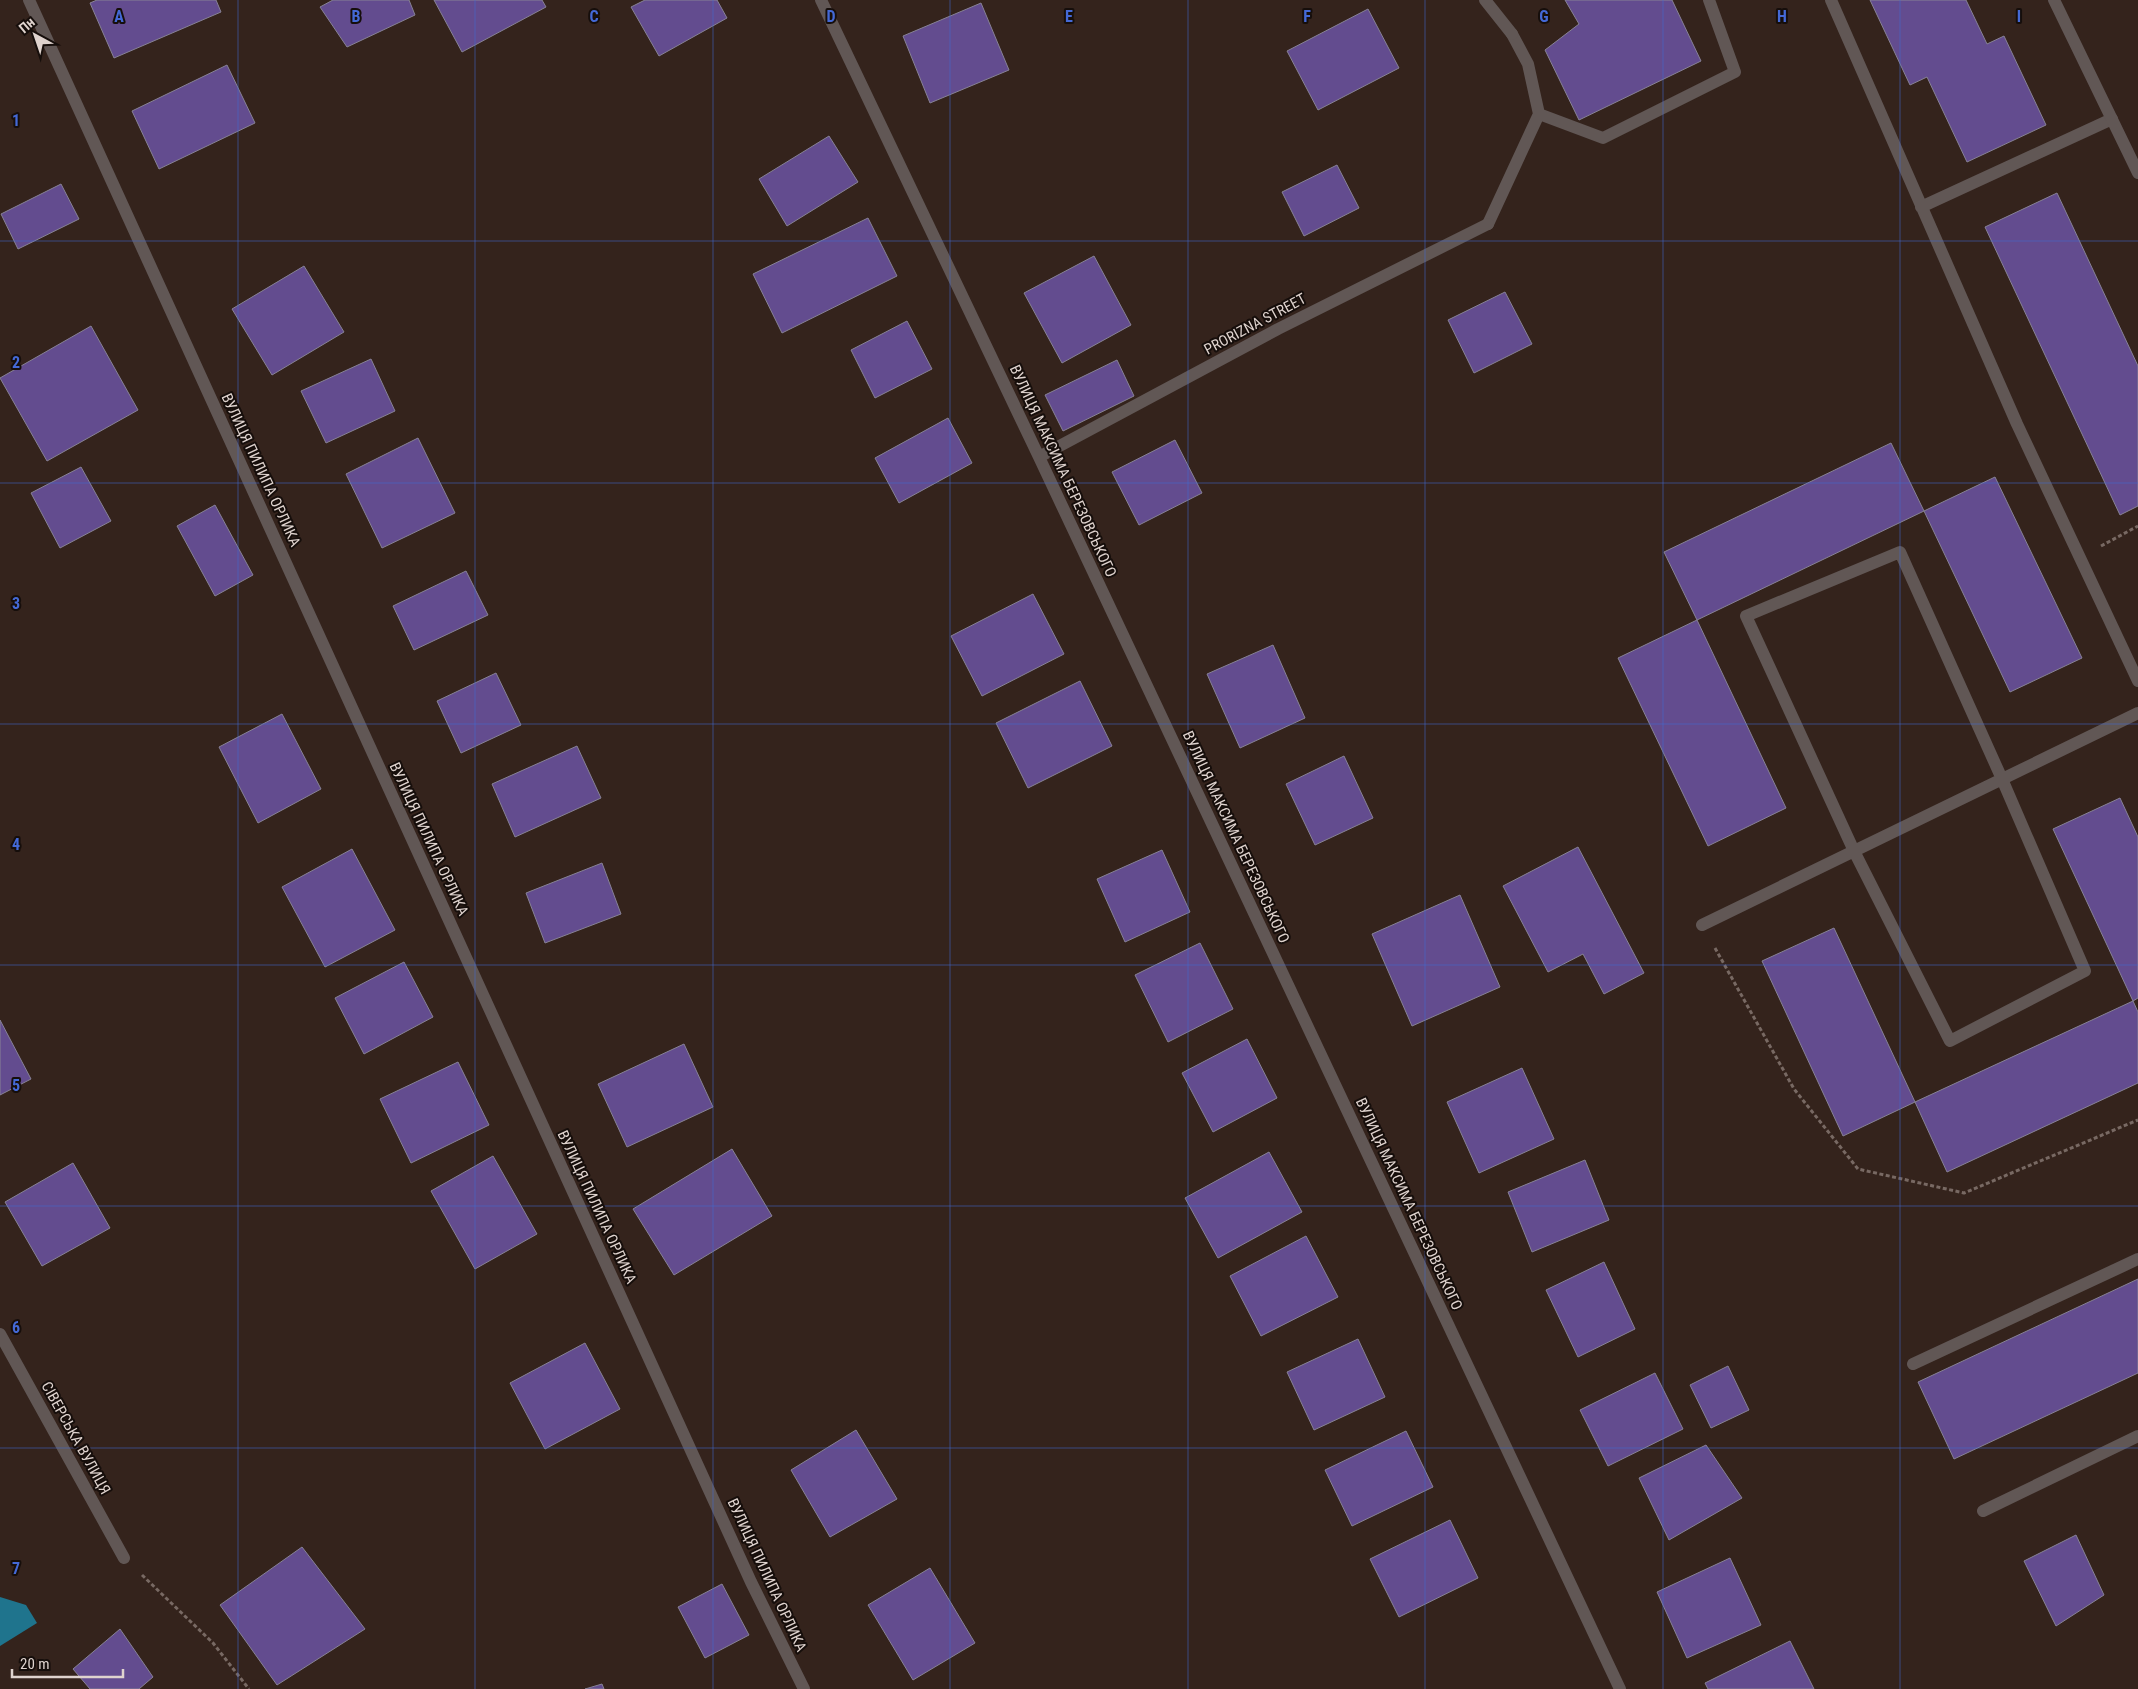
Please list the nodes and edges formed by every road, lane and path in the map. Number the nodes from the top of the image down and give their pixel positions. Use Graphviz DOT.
graph roads {
  1 [pos="29,0"];
  2 [pos="821,0"];
  3 [pos="1485,0"];
  4 [pos="1709,0"];
  5 [pos="1830,0"];
  6 [pos="2054,0"];
  7 [pos="1539,114"];
  8 [pos="2112,119"];
  9 [pos="2138,173"];
  10 [pos="1922,206"];
  11 [pos="1039,457"];
  12 [pos="2138,526"];
  13 [pos="2080,557"];
  14 [pos="2138,681"];
  15 [pos="2138,713"];
  16 [pos="2002,779"];
  17 [pos="1854,852"];
  18 [pos="1702,925"];
  19 [pos="2138,1120"];
  20 [pos="2138,1259"];
  21 [pos="0,1334"];
  22 [pos="1913,1364"];
  23 [pos="2138,1436"];
  24 [pos="1983,1511"];
  25 [pos="124,1558"];
  26 [pos="249,1689"];
  27 [pos="804,1689"];
  28 [pos="1620,1689"];
  1 -- 27 [label="street, ВУЛИЦЯ ПИЛИПА ОРЛИКА"];
  2 -- 11 [label="street, ВУЛИЦЯ МАКСИМА БЕРЕЗОВСЬКОГО"];
  3 -- 7 [label="street"];
  4 -- 7 [label="street"];
  5 -- 10 [label="street"];
  6 -- 8 [label="street"];
  7 -- 11 [label="street, PRORIZNA STREET"];
  8 -- 9 [label="street"];
  8 -- 10 [label="street"];
  10 -- 13 [label="street"];
  11 -- 28 [label="street, ВУЛИЦЯ МАКСИМА БЕРЕЗОВСЬКОГО"];
  12 -- 13 [label="path"];
  13 -- 14 [label="street"];
  15 -- 16 [label="street"];
  16 -- 17 [label="street"];
  16 -- 17 [label="street"];
  16 -- 17 [label="street"];
  17 -- 18 [label="street"];
  18 -- 19 [label="path"];
  20 -- 22 [label="street"];
  21 -- 25 [label="street, СІВЕРСЬКА ВУЛИЦЯ"];
  23 -- 24 [label="street"];
  25 -- 26 [label="path"];
}
